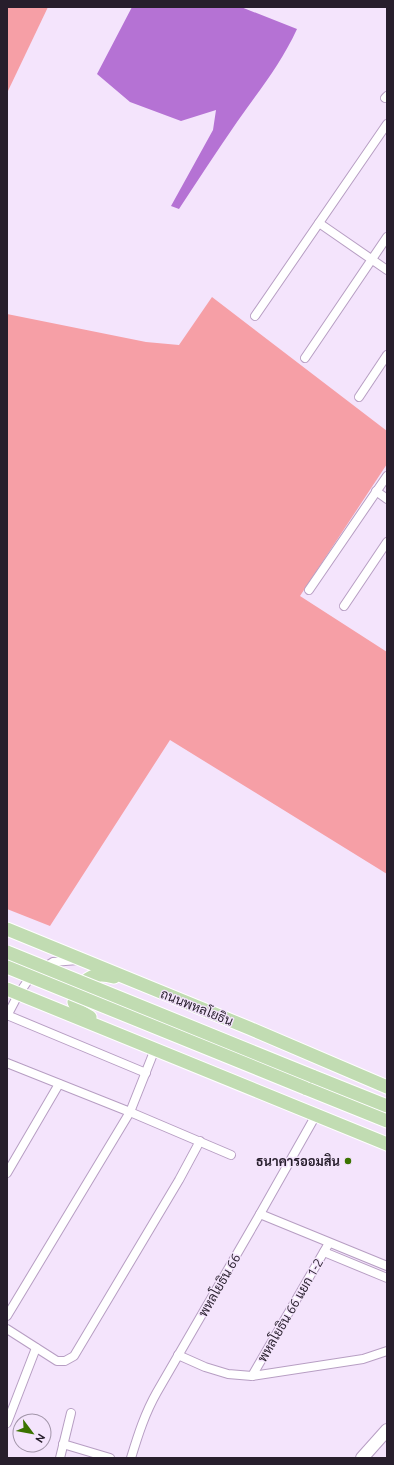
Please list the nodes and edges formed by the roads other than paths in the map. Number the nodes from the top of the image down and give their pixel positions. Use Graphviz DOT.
graph roads {
  1 [pos="387,124"];
  2 [pos="319,222"];
  3 [pos="387,237"];
  4 [pos="372,259"];
  5 [pos="387,270"];
  6 [pos="255,316"];
  7 [pos="387,355"];
  8 [pos="305,358"];
  9 [pos="360,397"];
  10 [pos="387,476"];
  11 [pos="376,491"];
  12 [pos="387,499"];
  13 [pos="387,542"];
  14 [pos="309,590"];
  15 [pos="344,606"];
  16 [pos="7,929"];
  17 [pos="7,952"];
  18 [pos="82,960"];
  19 [pos="7,967"];
  20 [pos="146,986"];
  21 [pos="14,992"];
  22 [pos="7,1015"];
  23 [pos="121,1035"];
  24 [pos="155,1049"];
  25 [pos="7,1063"];
  26 [pos="146,1073"];
  27 [pos="59,1084"];
  28 [pos="387,1087"];
  29 [pos="387,1106"];
  30 [pos="130,1112"];
  31 [pos="316,1115"];
  32 [pos="387,1121"];
  33 [pos="200,1141"];
  34 [pos="387,1144"];
  35 [pos="231,1155"];
  36 [pos="7,1173"];
  37 [pos="260,1214"];
  38 [pos="329,1243"];
  39 [pos="324,1252"];
  40 [pos="387,1266"];
  41 [pos="387,1278"];
  42 [pos="7,1316"];
  43 [pos="7,1330"];
  44 [pos="36,1348"];
  45 [pos="387,1351"];
  46 [pos="178,1355"];
  47 [pos="252,1376"];
  48 [pos="71,1413"];
  49 [pos="7,1423"];
  50 [pos="387,1430"];
  51 [pos="63,1444"];
  52 [pos="60,1458"];
  53 [pos="110,1458"];
  54 [pos="131,1458"];
  55 [pos="362,1458"];
  1 -- 2 [label="street"];
  2 -- 4 [label="street"];
  2 -- 6 [label="street"];
  3 -- 4 [label="street"];
  4 -- 5 [label="street"];
  4 -- 8 [label="street"];
  7 -- 9 [label="street"];
  10 -- 11 [label="street"];
  11 -- 12 [label="street"];
  11 -- 14 [label="street"];
  13 -- 15 [label="street"];
  16 -- 18 [label="main road, ถนนพหลโยธิน"];
  17 -- 29 [label="main road, ถนนพหลโยธิน, bridge"];
  18 -- 20 [label="main road, ถนนพหลโยธิน"];
  18 -- 21 [label="street"];
  19 -- 32 [label="main road, bridge"];
  20 -- 23 [label="main road"];
  20 -- 28 [label="main road, ถนนพหลโยธิน"];
  21 -- 22 [label="street"];
  21 -- 23 [label="main road"];
  22 -- 26 [label="street"];
  23 -- 24 [label="main road"];
  24 -- 26 [label="street"];
  24 -- 31 [label="main road"];
  25 -- 27 [label="street"];
  26 -- 30 [label="street"];
  27 -- 30 [label="street"];
  27 -- 36 [label="street"];
  30 -- 33 [label="street"];
  30 -- 42 [label="street"];
  31 -- 34 [label="main road"];
  31 -- 37 [label="street, พหลโยธิน 66"];
  33 -- 35 [label="street"];
  33 -- 44 [label="street"];
  37 -- 38 [label="street"];
  37 -- 46 [label="street, พหลโยธิน 66"];
  38 -- 39 [label="street, พหลโยธิน 66 แยก 1-2"];
  38 -- 40 [label="street"];
  39 -- 41 [label="street"];
  39 -- 47 [label="street, พหลโยธิน 66 แยก 1-2"];
  43 -- 44 [label="street"];
  44 -- 49 [label="street"];
  45 -- 47 [label="street"];
  46 -- 47 [label="street"];
  46 -- 54 [label="street, พหลโยธิน 66"];
  48 -- 51 [label="street"];
  50 -- 55 [label="main road"];
  51 -- 52 [label="street"];
  51 -- 53 [label="street"];
}
